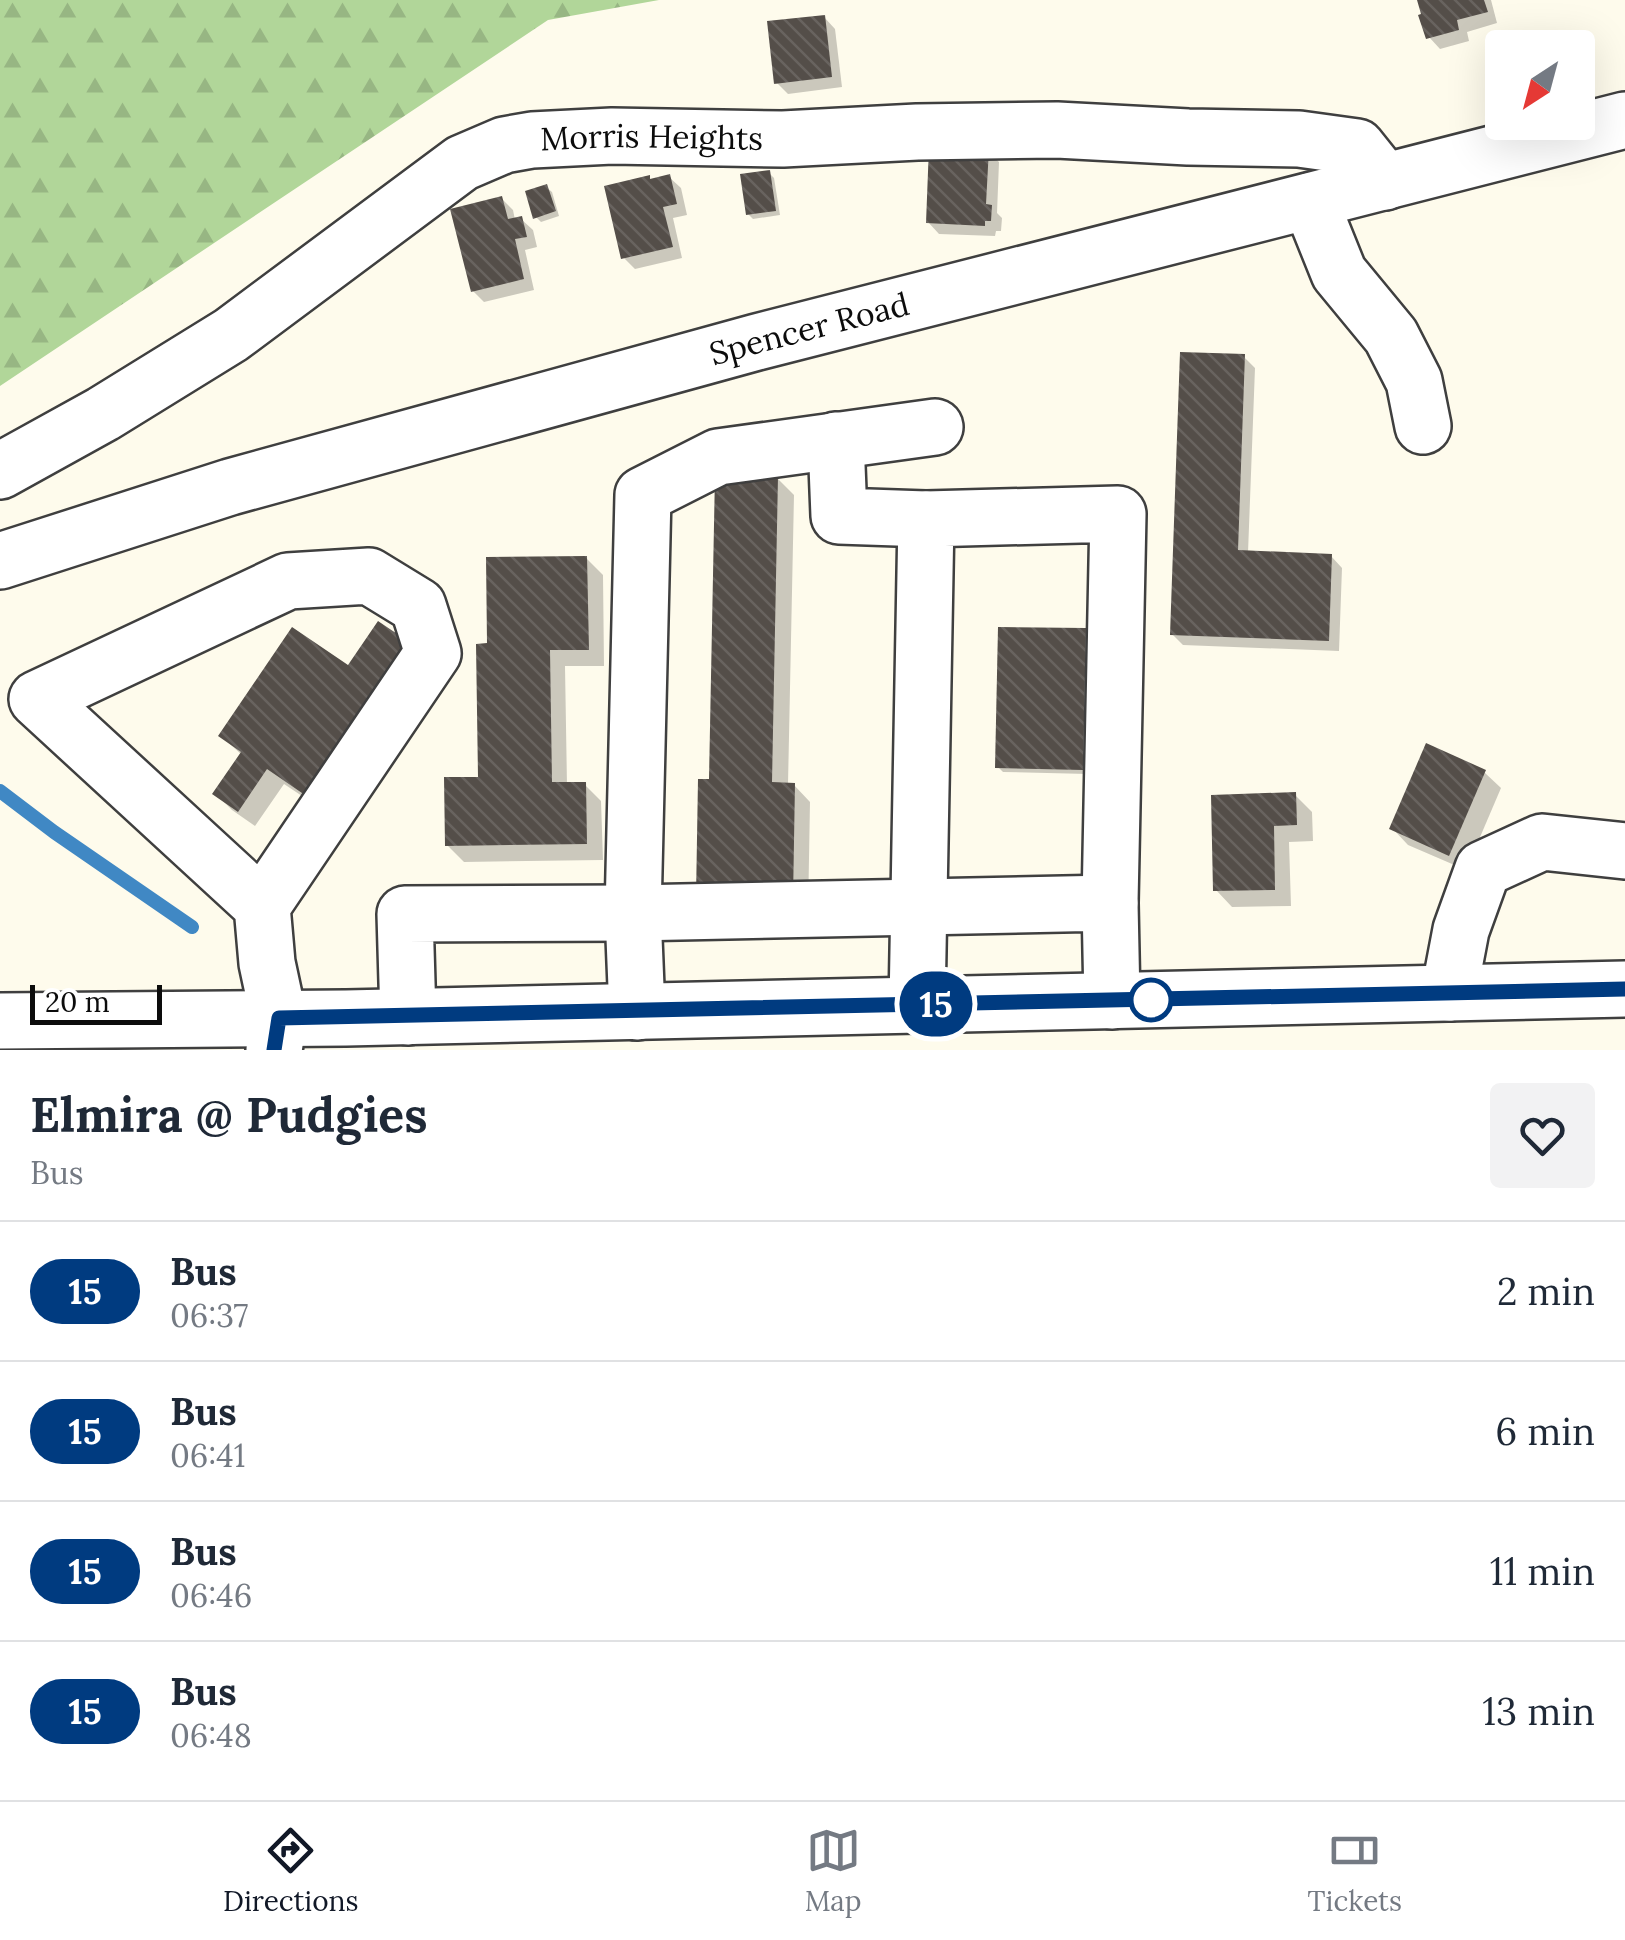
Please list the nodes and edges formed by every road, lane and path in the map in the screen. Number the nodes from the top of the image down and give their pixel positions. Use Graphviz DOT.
graph roads {
  1 [pos="1625,120"];
  2 [pos="1385,182"];
  3 [pos="1310,201"];
  4 [pos="1423,426"];
  5 [pos="935,427"];
  6 [pos="836,440"];
  7 [pos="0,471"];
  8 [pos="926,519"];
  9 [pos="0,561"];
  10 [pos="1625,850"];
  11 [pos="1110,903"];
  12 [pos="262,906"];
  13 [pos="920,907"];
  14 [pos="634,913"];
  15 [pos="1625,988"];
  16 [pos="1449,993"];
  17 [pos="1112,1001"];
  18 [pos="917,1005"];
  19 [pos="638,1012"];
  20 [pos="408,1016"];
  21 [pos="0,1021"];
  22 [pos="276,1034"];
  1 -- 2 [label="street, Spencer Road"];
  2 -- 3 [label="street, Spencer Road"];
  2 -- 7 [label="street, Morris Heights"];
  3 -- 4 [label="street"];
  3 -- 9 [label="street, Spencer Road"];
  5 -- 6 [label="street"];
  6 -- 8 [label="street"];
  6 -- 14 [label="street"];
  8 -- 11 [label="street"];
  8 -- 13 [label="street"];
  10 -- 16 [label="street"];
  11 -- 13 [label="street"];
  11 -- 17 [label="street"];
  12 -- 12 [label="street"];
  12 -- 22 [label="street"];
  13 -- 14 [label="street"];
  13 -- 18 [label="street"];
  14 -- 19 [label="street"];
  14 -- 20 [label="street"];
  15 -- 16 [label="street"];
  16 -- 17 [label="street"];
  17 -- 18 [label="street"];
  18 -- 19 [label="street"];
  19 -- 20 [label="street"];
  20 -- 22 [label="street"];
  21 -- 22 [label="street"];
}
